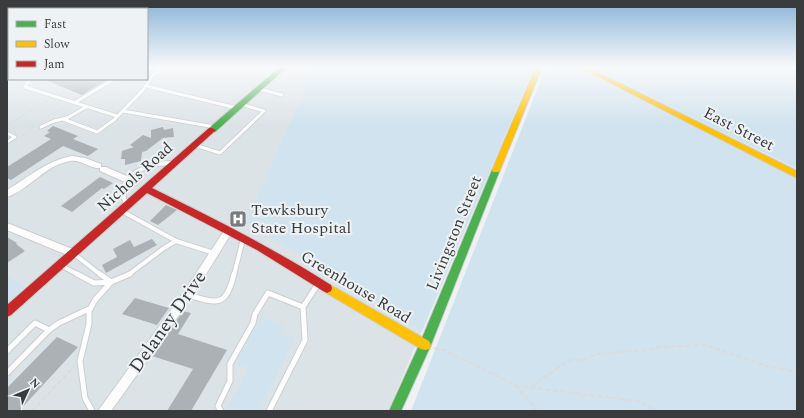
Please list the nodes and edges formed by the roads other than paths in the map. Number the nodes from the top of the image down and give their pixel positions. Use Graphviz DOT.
graph roads {
  1 [pos="146,86"];
  2 [pos="25,87"];
  3 [pos="101,87"];
  4 [pos="148,87"];
  5 [pos="263,87"];
  6 [pos="530,87"];
  7 [pos="621,87"];
  8 [pos="259,89"];
  9 [pos="282,94"];
  10 [pos="74,103"];
  11 [pos="239,106"];
  12 [pos="86,107"];
  13 [pos="123,111"];
  14 [pos="117,116"];
  15 [pos="63,119"];
  16 [pos="41,126"];
  17 [pos="215,127"];
  18 [pos="7,133"];
  19 [pos="7,142"];
  20 [pos="194,145"];
  21 [pos="174,163"];
  22 [pos="797,175"];
  23 [pos="127,179"];
  24 [pos="135,183"];
  25 [pos="145,188"];
  26 [pos="7,194"];
  27 [pos="123,207"];
  28 [pos="7,226"];
  29 [pos="229,230"];
  30 [pos="243,238"];
  31 [pos="176,241"];
  32 [pos="72,253"];
  33 [pos="215,253"];
  34 [pos="60,265"];
  35 [pos="111,282"];
  36 [pos="319,282"];
  37 [pos="187,295"];
  38 [pos="303,307"];
  39 [pos="90,309"];
  40 [pos="7,312"];
  41 [pos="50,330"];
  42 [pos="425,345"];
  43 [pos="7,351"];
  44 [pos="7,373"];
  45 [pos="92,411"];
  46 [pos="104,411"];
  47 [pos="221,411"];
  48 [pos="270,411"];
  49 [pos="395,411"];
  1 -- 13 [label="lane"];
  2 -- 10 [label="lane"];
  3 -- 10 [label="lane"];
  4 -- 11 [label="lane"];
  5 -- 8 [label="street, Nichols Road"];
  6 -- 42 [label="street, Livingston Street"];
  7 -- 22 [label="street, East Street"];
  8 -- 9 [label="lane"];
  8 -- 11 [label="street, Nichols Road"];
  10 -- 12 [label="lane"];
  11 -- 17 [label="street, Nichols Road"];
  11 -- 20 [label="lane"];
  12 -- 14 [label="lane"];
  12 -- 15 [label="lane"];
  13 -- 14 [label="lane"];
  13 -- 17 [label="lane"];
  14 -- 15 [label="lane"];
  15 -- 16 [label="lane"];
  17 -- 20 [label="street, Nichols Road"];
  18 -- 19 [label="lane"];
  20 -- 21 [label="street, Nichols Road"];
  21 -- 23 [label="lane"];
  21 -- 25 [label="street, Nichols Road"];
  23 -- 24 [label="street"];
  23 -- 26 [label="street"];
  23 -- 27 [label="lane"];
  25 -- 27 [label="street, Nichols Road"];
  25 -- 29 [label="street, Greenhouse Road"];
  27 -- 31 [label="lane"];
  27 -- 32 [label="street, Nichols Road"];
  28 -- 32 [label="street"];
  29 -- 30 [label="street, Greenhouse Road"];
  29 -- 33 [label="street, Delaney Drive"];
  30 -- 36 [label="street, Greenhouse Road"];
  30 -- 37 [label="lane"];
  31 -- 33 [label="lane"];
  31 -- 35 [label="lane"];
  32 -- 34 [label="street, Nichols Road"];
  32 -- 35 [label="lane"];
  33 -- 37 [label="street, Delaney Drive"];
  34 -- 35 [label="lane"];
  34 -- 40 [label="street, Nichols Road"];
  35 -- 39 [label="lane"];
  36 -- 38 [label="lane"];
  36 -- 42 [label="street, Greenhouse Road"];
  37 -- 46 [label="street, Delaney Drive"];
  38 -- 47 [label="lane"];
  38 -- 48 [label="lane"];
  39 -- 41 [label="lane"];
  39 -- 45 [label="lane"];
  41 -- 43 [label="lane"];
  41 -- 44 [label="lane"];
  42 -- 49 [label="street, Livingston Street"];
}
